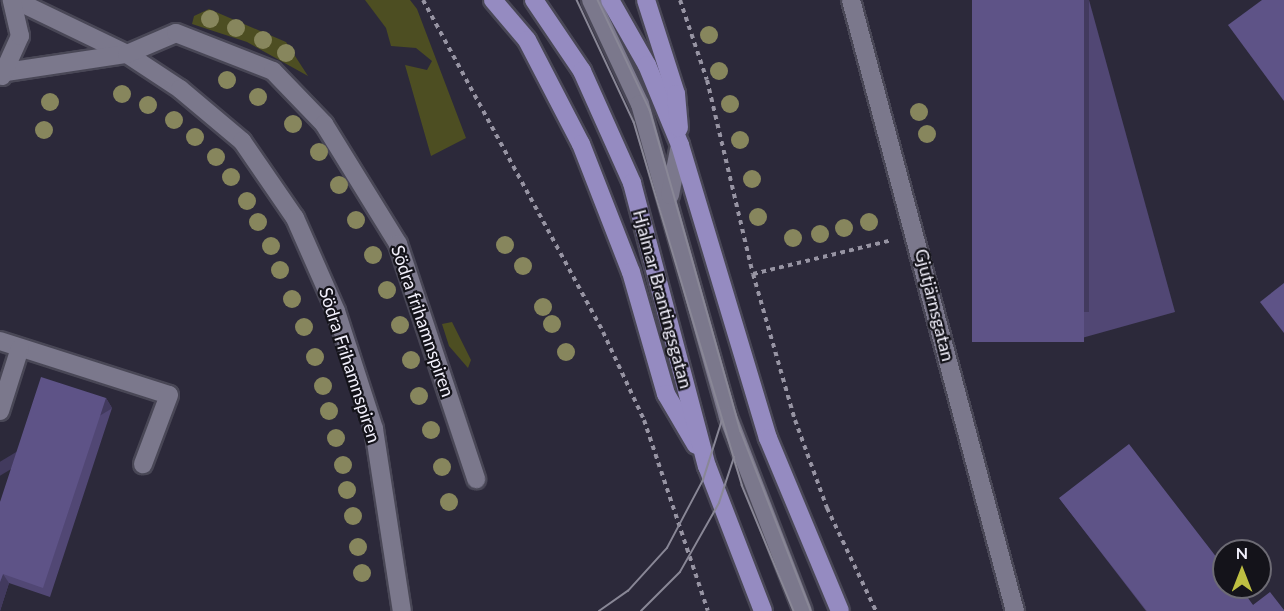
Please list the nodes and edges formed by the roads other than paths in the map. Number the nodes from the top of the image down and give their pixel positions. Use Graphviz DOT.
graph roads {
  1 [pos="13,0"];
  2 [pos="493,0"];
  3 [pos="534,0"];
  4 [pos="591,0"];
  5 [pos="610,0"];
  6 [pos="646,0"];
  7 [pos="851,0"];
  8 [pos="127,54"];
  9 [pos="3,75"];
  10 [pos="680,145"];
  11 [pos="670,197"];
  12 [pos="0,341"];
  13 [pos="20,348"];
  14 [pos="0,411"];
  15 [pos="706,462"];
  16 [pos="143,464"];
  17 [pos="476,479"];
  18 [pos="402,611"];
  19 [pos="763,611"];
  20 [pos="803,611"];
  21 [pos="840,611"];
  22 [pos="1016,611"];
  1 -- 8 [label="street"];
  1 -- 9 [label="street"];
  2 -- 15 [label="main road"];
  3 -- 15 [label="main road, Hjalmar Brantingsgatan"];
  4 -- 11 [label="street"];
  5 -- 10 [label="main road"];
  6 -- 10 [label="main road"];
  7 -- 22 [label="street, Gjutjärnsgatan"];
  8 -- 9 [label="street, Södra frihamnspiren"];
  8 -- 17 [label="street, Södra frihamnspiren"];
  8 -- 18 [label="street, Södra Frihamnspiren"];
  10 -- 11 [label="street"];
  10 -- 21 [label="main road"];
  11 -- 20 [label="street"];
  12 -- 13 [label="street"];
  13 -- 14 [label="street"];
  13 -- 16 [label="street"];
  15 -- 19 [label="main road, Hjalmar Brantingsgatan"];
}
